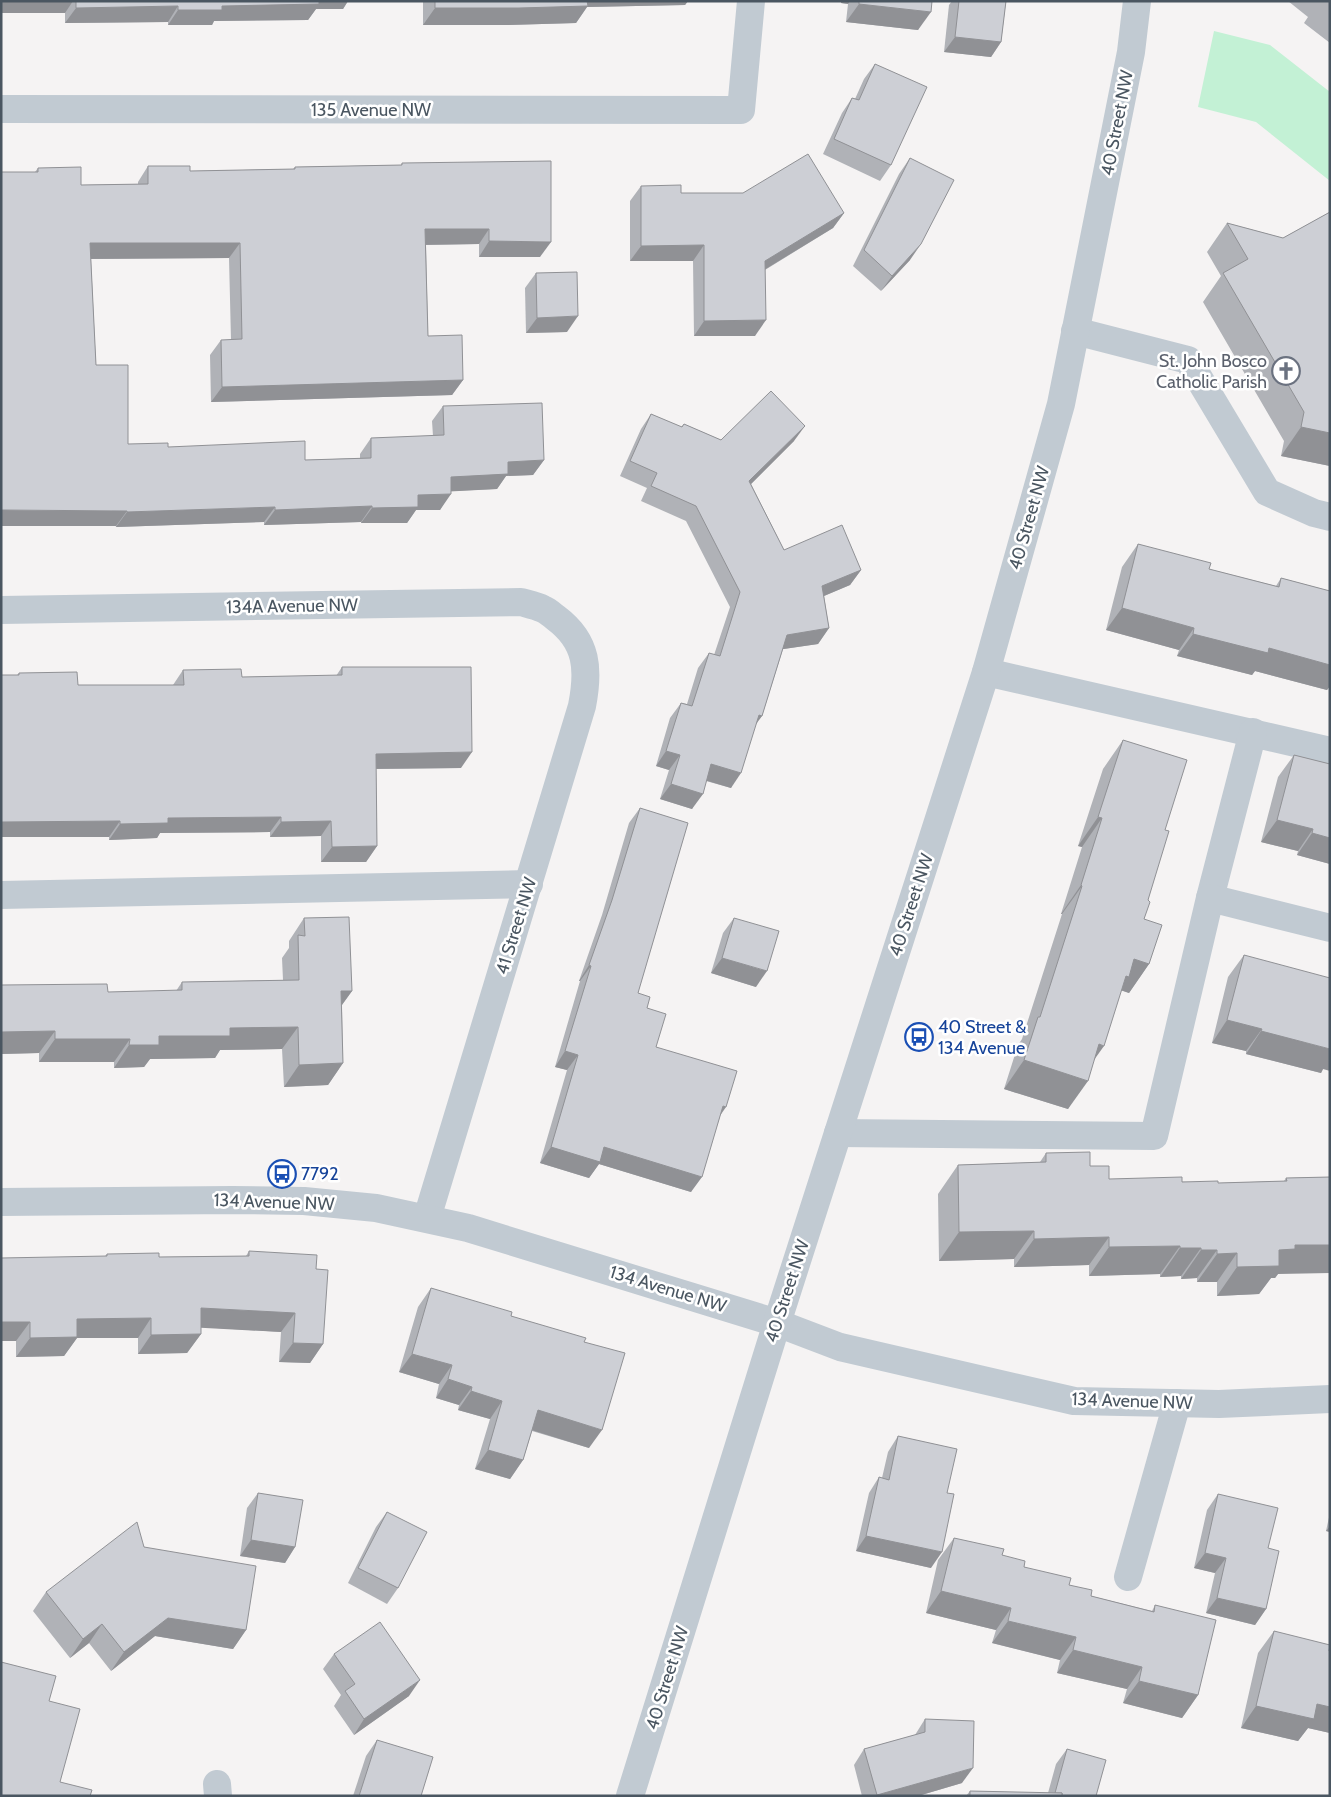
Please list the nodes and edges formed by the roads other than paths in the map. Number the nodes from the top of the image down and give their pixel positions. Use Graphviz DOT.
graph roads {
  1 [pos="751,1"];
  2 [pos="1138,1"];
  3 [pos="1,109"];
  4 [pos="1075,331"];
  5 [pos="1330,517"];
  6 [pos="1,610"];
  7 [pos="573,633"];
  8 [pos="986,672"];
  9 [pos="1253,732"];
  10 [pos="1330,751"];
  11 [pos="529,884"];
  12 [pos="1,895"];
  13 [pos="1210,898"];
  14 [pos="1330,928"];
  15 [pos="838,1133"];
  16 [pos="1,1202"];
  17 [pos="427,1218"];
  18 [pos="777,1323"];
  19 [pos="1330,1399"];
  20 [pos="1177,1403"];
  21 [pos="1128,1577"];
  22 [pos="630,1796"];
  1 -- 3 [label="street, 135 Avenue NW"];
  2 -- 4 [label="street, 40 Street NW"];
  4 -- 5 [label="street"];
  4 -- 8 [label="street, 40 Street NW"];
  6 -- 7 [label="street, 134A Avenue NW"];
  7 -- 11 [label="street, 41 Street NW"];
  8 -- 9 [label="street"];
  8 -- 15 [label="street, 40 Street NW"];
  9 -- 10 [label="street"];
  9 -- 13 [label="street"];
  11 -- 12 [label="street"];
  11 -- 17 [label="street, 41 Street NW"];
  13 -- 14 [label="street"];
  13 -- 15 [label="street"];
  15 -- 18 [label="street, 40 Street NW"];
  16 -- 17 [label="street, 134 Avenue NW"];
  17 -- 18 [label="street, 134 Avenue NW"];
  18 -- 20 [label="street, 134 Avenue NW"];
  18 -- 22 [label="street, 40 Street NW"];
  19 -- 20 [label="street, 134 Avenue NW"];
  20 -- 21 [label="street"];
}
